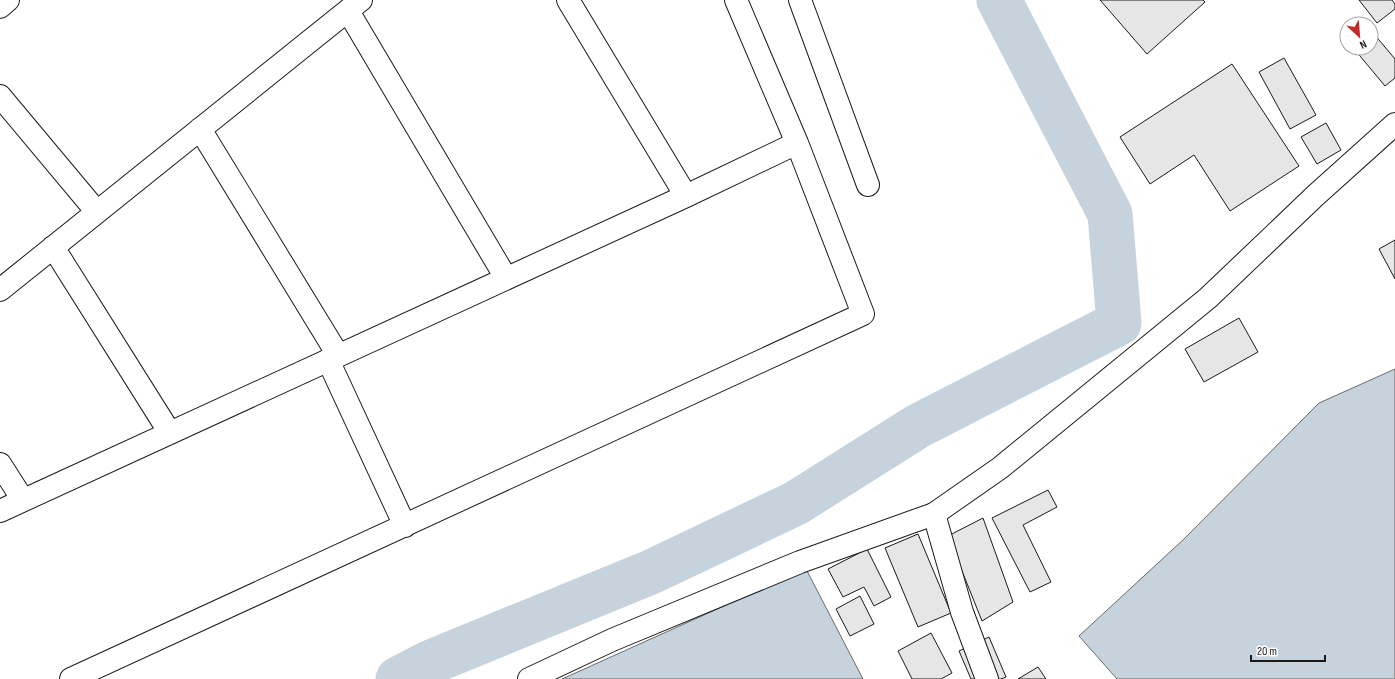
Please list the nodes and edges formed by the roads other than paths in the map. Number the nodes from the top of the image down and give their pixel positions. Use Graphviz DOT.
graph roads {
  1 [pos="8,0"];
  2 [pos="568,0"];
  3 [pos="736,0"];
  4 [pos="800,0"];
  5 [pos="354,5"];
  6 [pos="0,7"];
  7 [pos="0,96"];
  8 [pos="1395,124"];
  9 [pos="200,129"];
  10 [pos="797,142"];
  11 [pos="868,185"];
  12 [pos="686,196"];
  13 [pos="97,212"];
  14 [pos="53,247"];
  15 [pos="506,278"];
  16 [pos="0,290"];
  17 [pos="333,358"];
  18 [pos="170,433"];
  19 [pos="0,464"];
  20 [pos="23,500"];
  21 [pos="0,511"];
  22 [pos="934,514"];
  23 [pos="405,526"];
  24 [pos="71,679"];
  25 [pos="529,679"];
  26 [pos="987,679"];
  1 -- 6 [label="street"];
  2 -- 12 [label="street"];
  3 -- 10 [label="street"];
  4 -- 11 [label="street"];
  5 -- 9 [label="street"];
  5 -- 15 [label="street"];
  7 -- 13 [label="street"];
  8 -- 22 [label="street"];
  9 -- 13 [label="street"];
  9 -- 17 [label="street"];
  10 -- 12 [label="street"];
  10 -- 23 [label="street"];
  12 -- 15 [label="street"];
  13 -- 14 [label="street"];
  14 -- 16 [label="street"];
  14 -- 18 [label="street"];
  15 -- 17 [label="street"];
  17 -- 18 [label="street"];
  17 -- 23 [label="street"];
  18 -- 20 [label="street"];
  19 -- 20 [label="street"];
  20 -- 21 [label="street"];
  22 -- 25 [label="street"];
  22 -- 26 [label="street"];
  23 -- 24 [label="street"];
}
